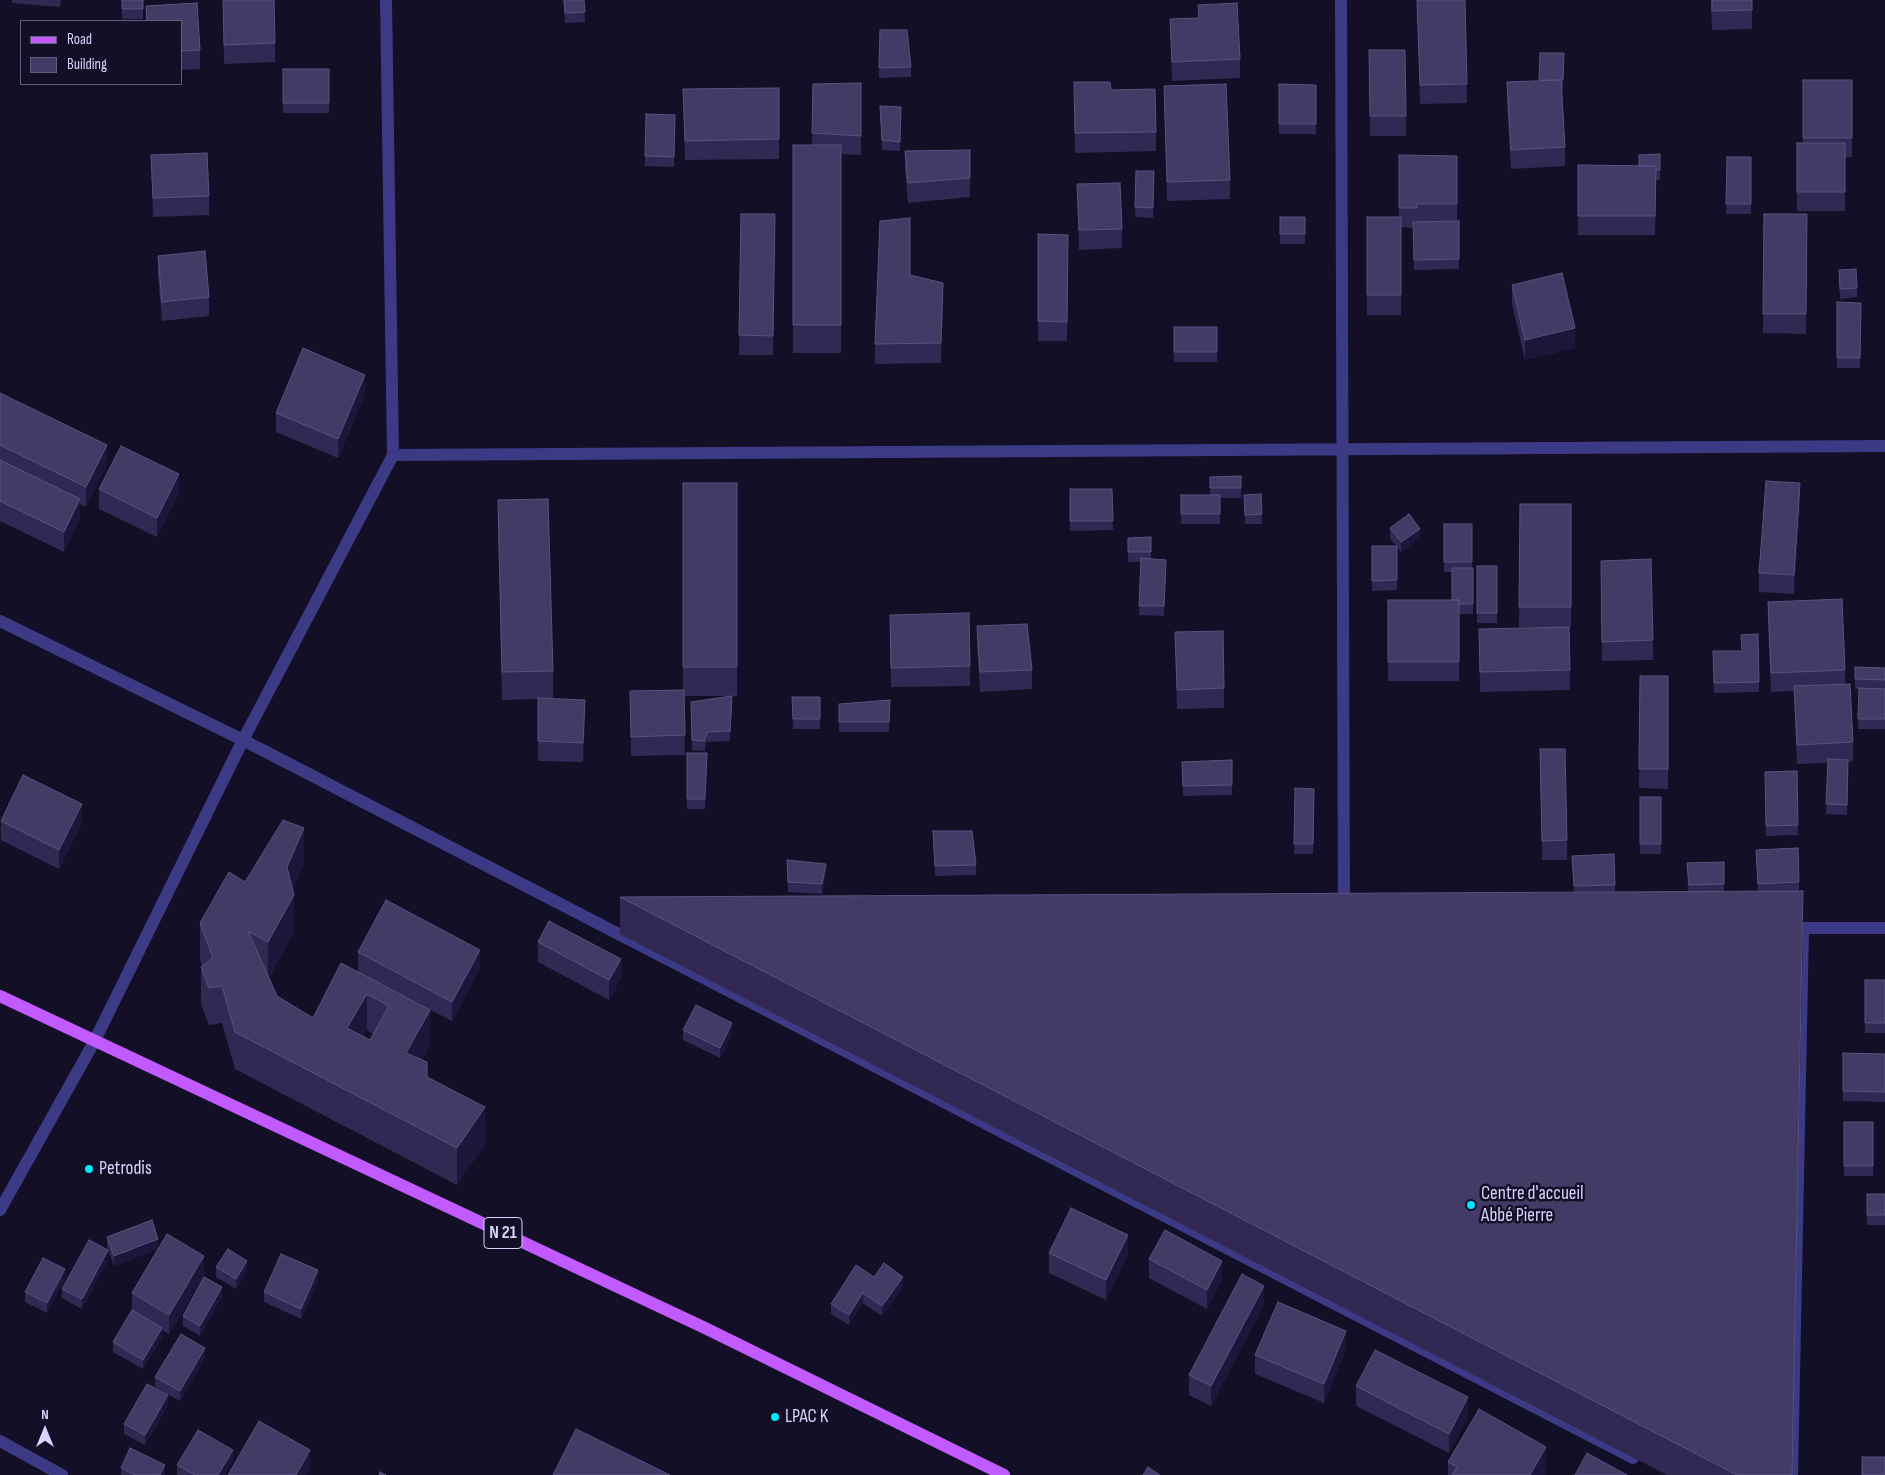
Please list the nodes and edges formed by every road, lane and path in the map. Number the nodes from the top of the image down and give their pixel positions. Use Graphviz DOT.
graph roads {
  1 [pos="386,0"];
  2 [pos="1341,0"];
  3 [pos="1885,446"];
  4 [pos="1342,450"];
  5 [pos="393,455"];
  6 [pos="0,622"];
  7 [pos="243,740"];
  8 [pos="1344,921"];
  9 [pos="1774,928"];
  10 [pos="1804,928"];
  11 [pos="1885,928"];
  12 [pos="620,934"];
  13 [pos="650,934"];
  14 [pos="0,996"];
  15 [pos="94,1042"];
  16 [pos="0,1210"];
  17 [pos="0,1441"];
  18 [pos="1649,1466"];
  19 [pos="62,1475"];
  20 [pos="1004,1475"];
  21 [pos="1792,1475"];
  1 -- 5 [label="street"];
  2 -- 4 [label="street"];
  3 -- 4 [label="street"];
  4 -- 5 [label="street"];
  4 -- 8 [label="street"];
  5 -- 7 [label="street"];
  6 -- 7 [label="street"];
  7 -- 12 [label="street"];
  7 -- 15 [label="street"];
  9 -- 10 [label="street"];
  10 -- 11 [label="street"];
  10 -- 21 [label="street"];
  12 -- 13 [label="street"];
  12 -- 18 [label="street"];
  14 -- 15 [label="main road, N 21"];
  15 -- 16 [label="street"];
  15 -- 20 [label="main road, N 21"];
  17 -- 19 [label="street"];
}
